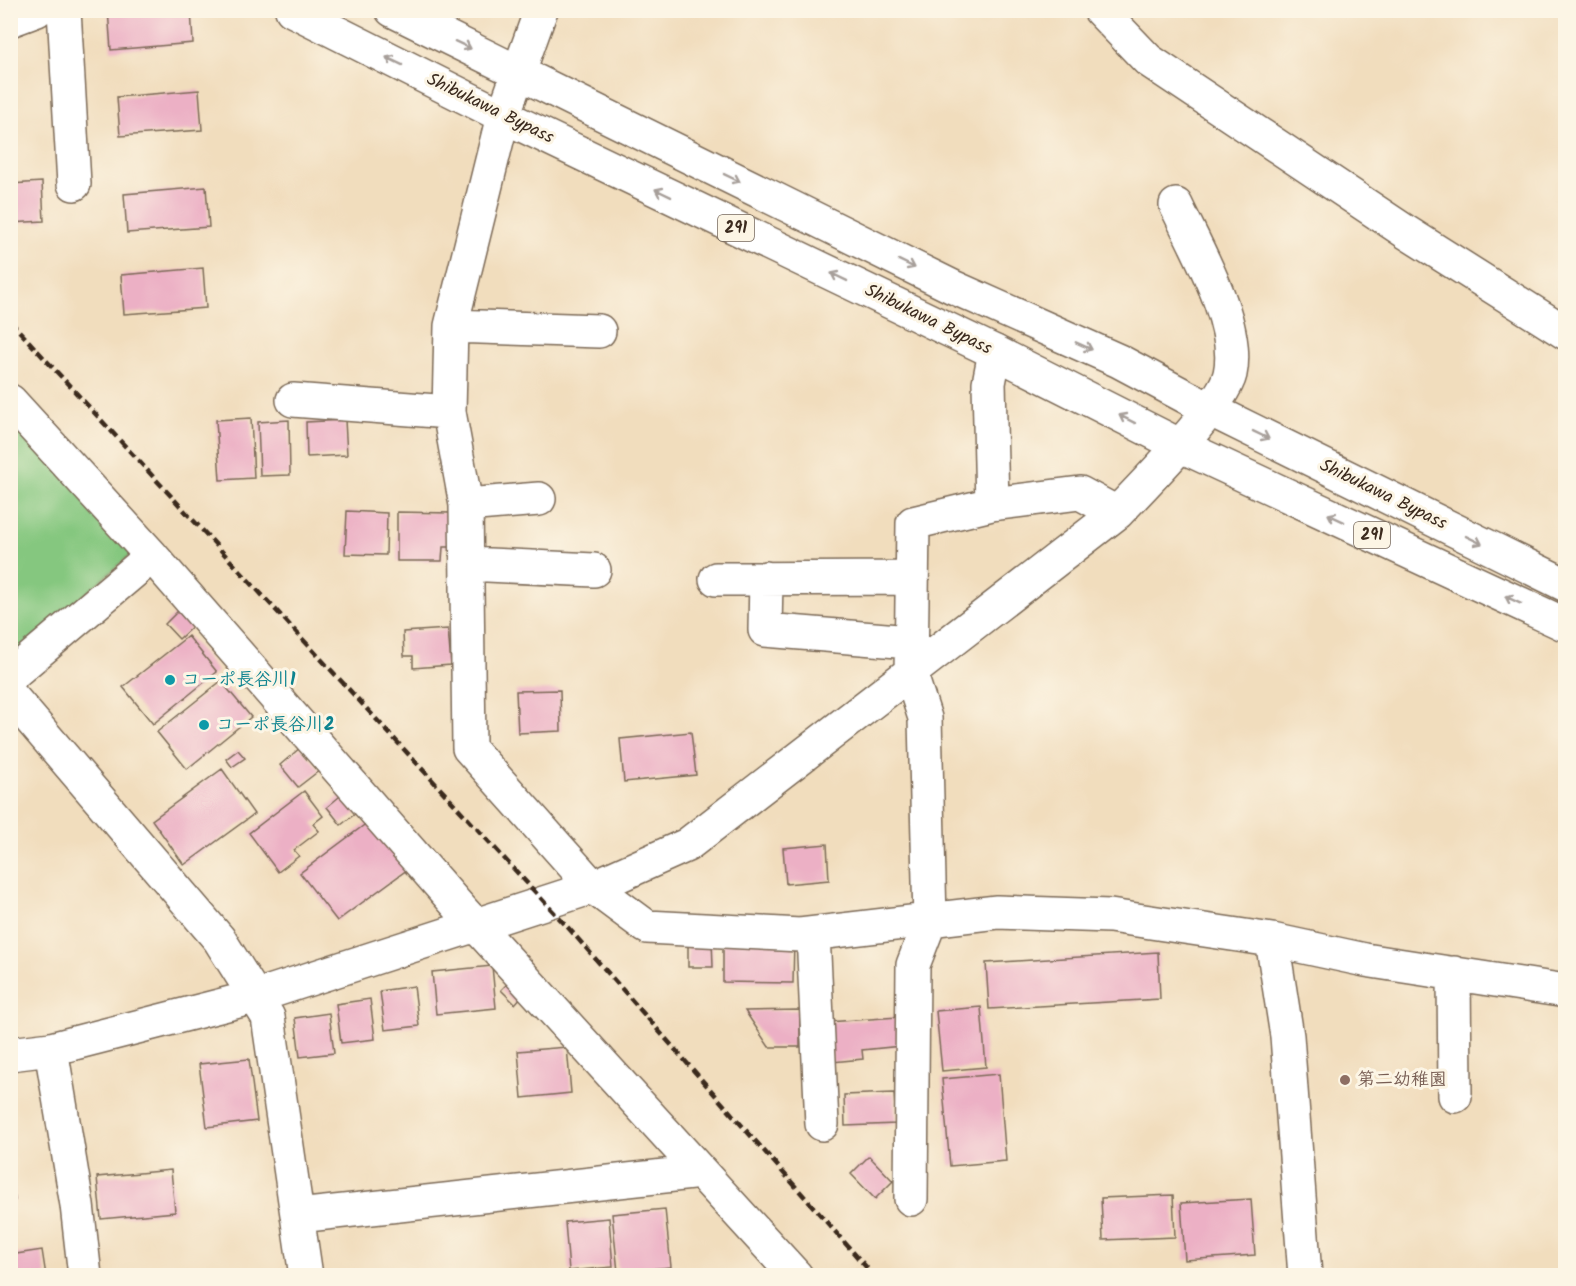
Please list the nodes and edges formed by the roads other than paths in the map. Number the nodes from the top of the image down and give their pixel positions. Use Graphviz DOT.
graph roads {
  1 [pos="37,10"];
  2 [pos="64,10"];
  3 [pos="292,10"];
  4 [pos="392,10"];
  5 [pos="541,10"];
  6 [pos="1100,10"];
  7 [pos="10,21"];
  8 [pos="518,73"];
  9 [pos="503,117"];
  10 [pos="74,184"];
  11 [pos="1176,205"];
  12 [pos="451,326"];
  13 [pos="599,331"];
  14 [pos="1566,333"];
  15 [pos="995,352"];
  16 [pos="293,400"];
  17 [pos="10,401"];
  18 [pos="1209,409"];
  19 [pos="449,412"];
  20 [pos="1179,445"];
  21 [pos="539,499"];
  22 [pos="992,504"];
  23 [pos="466,505"];
  24 [pos="1117,513"];
  25 [pos="152,556"];
  26 [pos="467,564"];
  27 [pos="594,570"];
  28 [pos="766,578"];
  29 [pos="912,578"];
  30 [pos="716,579"];
  31 [pos="1566,585"];
  32 [pos="1566,625"];
  33 [pos="910,642"];
  34 [pos="911,675"];
  35 [pos="10,676"];
  36 [pos="10,695"];
  37 [pos="593,887"];
  38 [pos="930,921"];
  39 [pos="475,924"];
  40 [pos="813,933"];
  41 [pos="1272,940"];
  42 [pos="1454,973"];
  43 [pos="1566,991"];
  44 [pos="254,997"];
  45 [pos="51,1049"];
  46 [pos="10,1054"];
  47 [pos="1455,1096"];
  48 [pos="822,1124"];
  49 [pos="701,1172"];
  50 [pos="911,1199"];
  51 [pos="298,1216"];
  52 [pos="85,1275"];
  53 [pos="306,1275"];
  54 [pos="796,1275"];
  55 [pos="1305,1275"];
  1 -- 7 [label="main road"];
  2 -- 10 [label="main road"];
  9 -- 3 [label="main road, Shibukawa Bypass / 291, one-way"];
  4 -- 8 [label="main road, Shibukawa Bypass / 291, one-way"];
  5 -- 8 [label="main road"];
  6 -- 14 [label="main road"];
  8 -- 9 [label="main road"];
  8 -- 18 [label="main road, Shibukawa Bypass / 291, one-way"];
  9 -- 12 [label="main road"];
  15 -- 9 [label="main road, Shibukawa Bypass / 291, one-way"];
  11 -- 18 [label="main road"];
  12 -- 13 [label="main road"];
  12 -- 19 [label="main road"];
  20 -- 15 [label="main road, Shibukawa Bypass / 291, one-way"];
  15 -- 22 [label="main road"];
  16 -- 19 [label="main road"];
  17 -- 25 [label="main road"];
  18 -- 20 [label="main road"];
  18 -- 31 [label="main road, Shibukawa Bypass / 291, one-way"];
  19 -- 23 [label="main road"];
  20 -- 24 [label="main road"];
  32 -- 20 [label="main road, Shibukawa Bypass / 291, one-way"];
  21 -- 23 [label="main road"];
  22 -- 24 [label="main road"];
  22 -- 29 [label="main road"];
  23 -- 26 [label="main road"];
  24 -- 34 [label="main road"];
  25 -- 35 [label="main road"];
  25 -- 39 [label="main road"];
  26 -- 27 [label="main road"];
  26 -- 37 [label="main road"];
  28 -- 29 [label="main road"];
  28 -- 30 [label="main road"];
  28 -- 33 [label="main road"];
  29 -- 33 [label="main road"];
  33 -- 34 [label="main road"];
  34 -- 37 [label="main road"];
  34 -- 38 [label="main road"];
  36 -- 44 [label="main road"];
  37 -- 39 [label="main road"];
  37 -- 40 [label="main road"];
  38 -- 40 [label="main road"];
  38 -- 41 [label="main road"];
  38 -- 50 [label="main road"];
  39 -- 44 [label="main road"];
  39 -- 49 [label="main road"];
  40 -- 48 [label="main road"];
  41 -- 42 [label="main road"];
  41 -- 55 [label="main road"];
  42 -- 43 [label="main road"];
  42 -- 47 [label="main road"];
  44 -- 45 [label="main road"];
  44 -- 51 [label="main road"];
  45 -- 46 [label="main road"];
  45 -- 52 [label="main road"];
  49 -- 51 [label="main road"];
  49 -- 54 [label="main road"];
  51 -- 53 [label="main road"];
}
